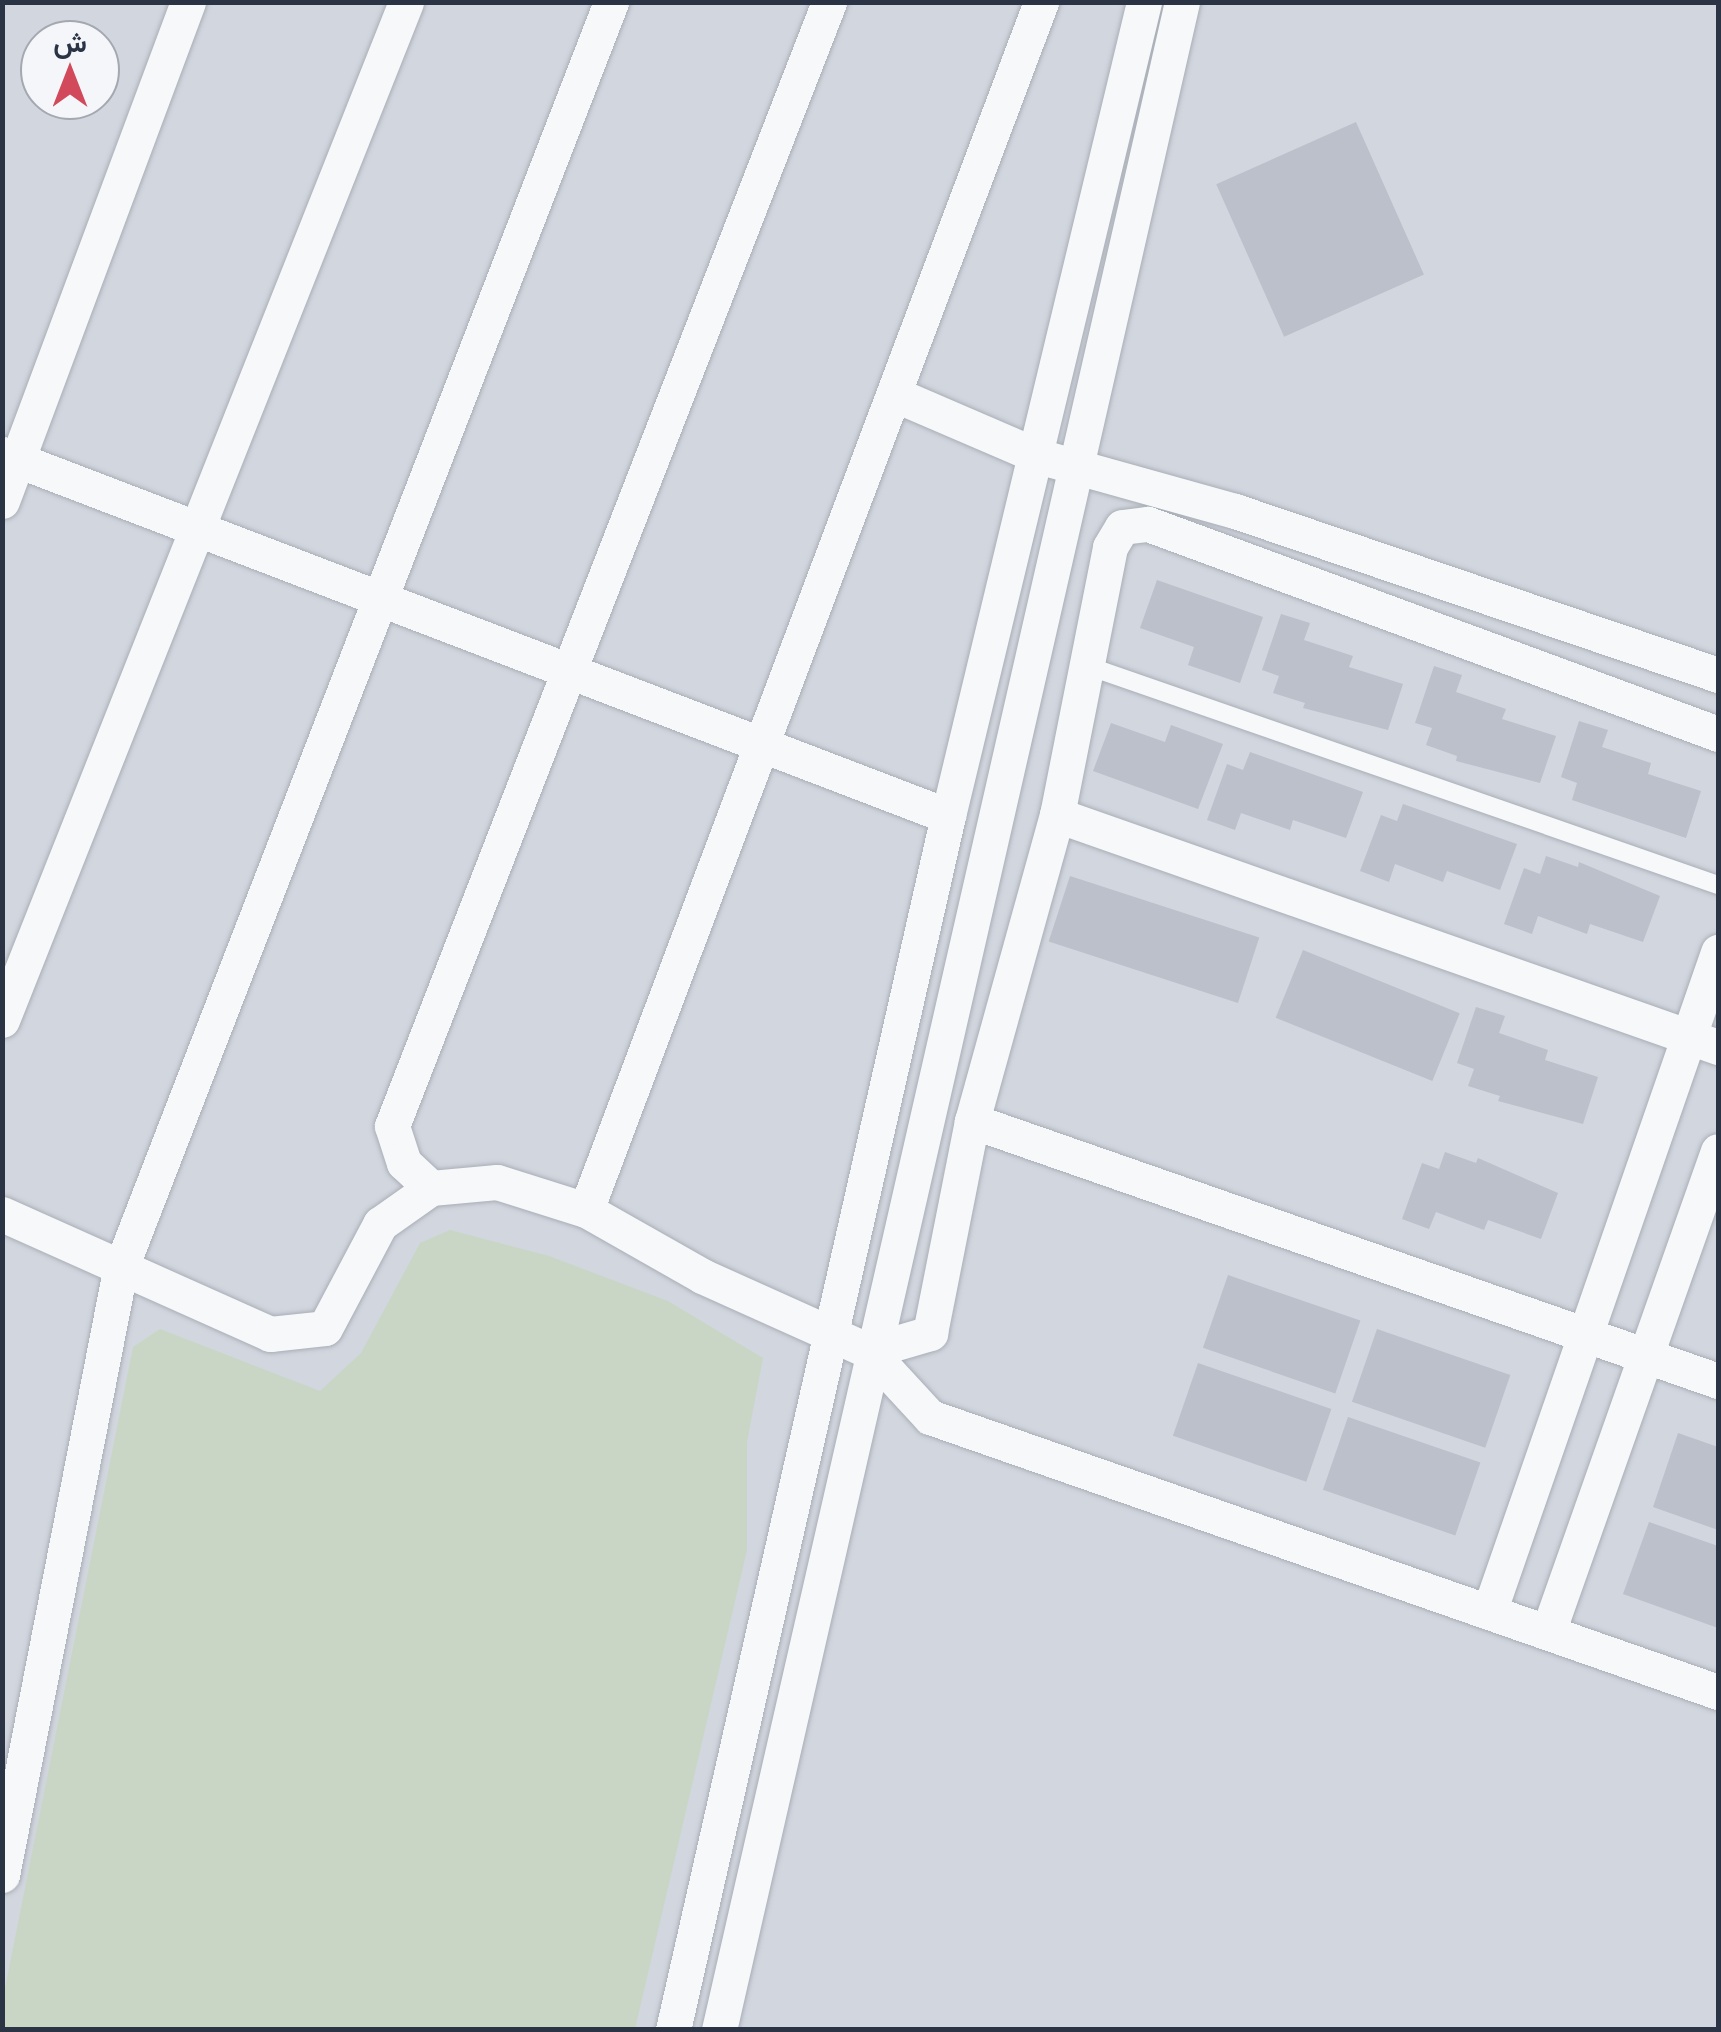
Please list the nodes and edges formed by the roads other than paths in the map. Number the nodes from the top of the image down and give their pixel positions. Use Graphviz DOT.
graph roads {
  1 [pos="188,2"];
  2 [pos="406,2"];
  3 [pos="611,2"];
  4 [pos="829,2"];
  5 [pos="1041,2"];
  6 [pos="1144,2"];
  7 [pos="1182,2"];
  8 [pos="894,394"];
  9 [pos="1038,456"];
  10 [pos="11,457"];
  11 [pos="1076,464"];
  12 [pos="2,501"];
  13 [pos="194,529"];
  14 [pos="380,600"];
  15 [pos="1085,665"];
  16 [pos="567,671"];
  17 [pos="1718,675"];
  18 [pos="1718,734"];
  19 [pos="763,746"];
  20 [pos="1056,815"];
  21 [pos="948,816"];
  22 [pos="1718,885"];
  23 [pos="1718,952"];
  24 [pos="2,1020"];
  25 [pos="1704,1042"];
  26 [pos="972,1120"];
  27 [pos="1718,1151"];
  28 [pos="431,1188"];
  29 [pos="586,1210"];
  30 [pos="2,1214"];
  31 [pos="120,1270"];
  32 [pos="830,1334"];
  33 [pos="1586,1335"];
  34 [pos="869,1351"];
  35 [pos="1644,1356"];
  36 [pos="1718,1381"];
  37 [pos="1489,1612"];
  38 [pos="1548,1632"];
  39 [pos="1718,1692"];
  40 [pos="2,1875"];
  41 [pos="673,2030"];
  42 [pos="719,2030"];
  1 -- 10 [label="street"];
  2 -- 13 [label="street"];
  3 -- 14 [label="street"];
  4 -- 16 [label="street"];
  5 -- 8 [label="street"];
  6 -- 9 [label="street"];
  7 -- 11 [label="street"];
  8 -- 9 [label="street"];
  8 -- 19 [label="street"];
  9 -- 11 [label="street"];
  9 -- 21 [label="street"];
  10 -- 12 [label="street"];
  10 -- 13 [label="street"];
  11 -- 17 [label="street"];
  11 -- 34 [label="street"];
  13 -- 14 [label="street"];
  13 -- 24 [label="street"];
  14 -- 16 [label="street"];
  14 -- 31 [label="street"];
  15 -- 18 [label="street"];
  15 -- 20 [label="street"];
  15 -- 22 [label="lane"];
  16 -- 19 [label="street"];
  16 -- 28 [label="street"];
  19 -- 21 [label="street"];
  19 -- 29 [label="street"];
  20 -- 25 [label="street"];
  20 -- 26 [label="street"];
  21 -- 32 [label="street"];
  23 -- 25 [label="street"];
  25 -- 33 [label="street"];
  26 -- 33 [label="street"];
  26 -- 34 [label="street"];
  27 -- 35 [label="street"];
  28 -- 29 [label="street"];
  28 -- 31 [label="street"];
  29 -- 32 [label="street"];
  30 -- 31 [label="street"];
  31 -- 40 [label="street"];
  32 -- 34 [label="street"];
  32 -- 41 [label="street"];
  33 -- 35 [label="street"];
  33 -- 37 [label="street"];
  34 -- 37 [label="street"];
  34 -- 42 [label="street"];
  35 -- 36 [label="street"];
  35 -- 38 [label="street"];
  37 -- 38 [label="street"];
  38 -- 39 [label="street"];
}
